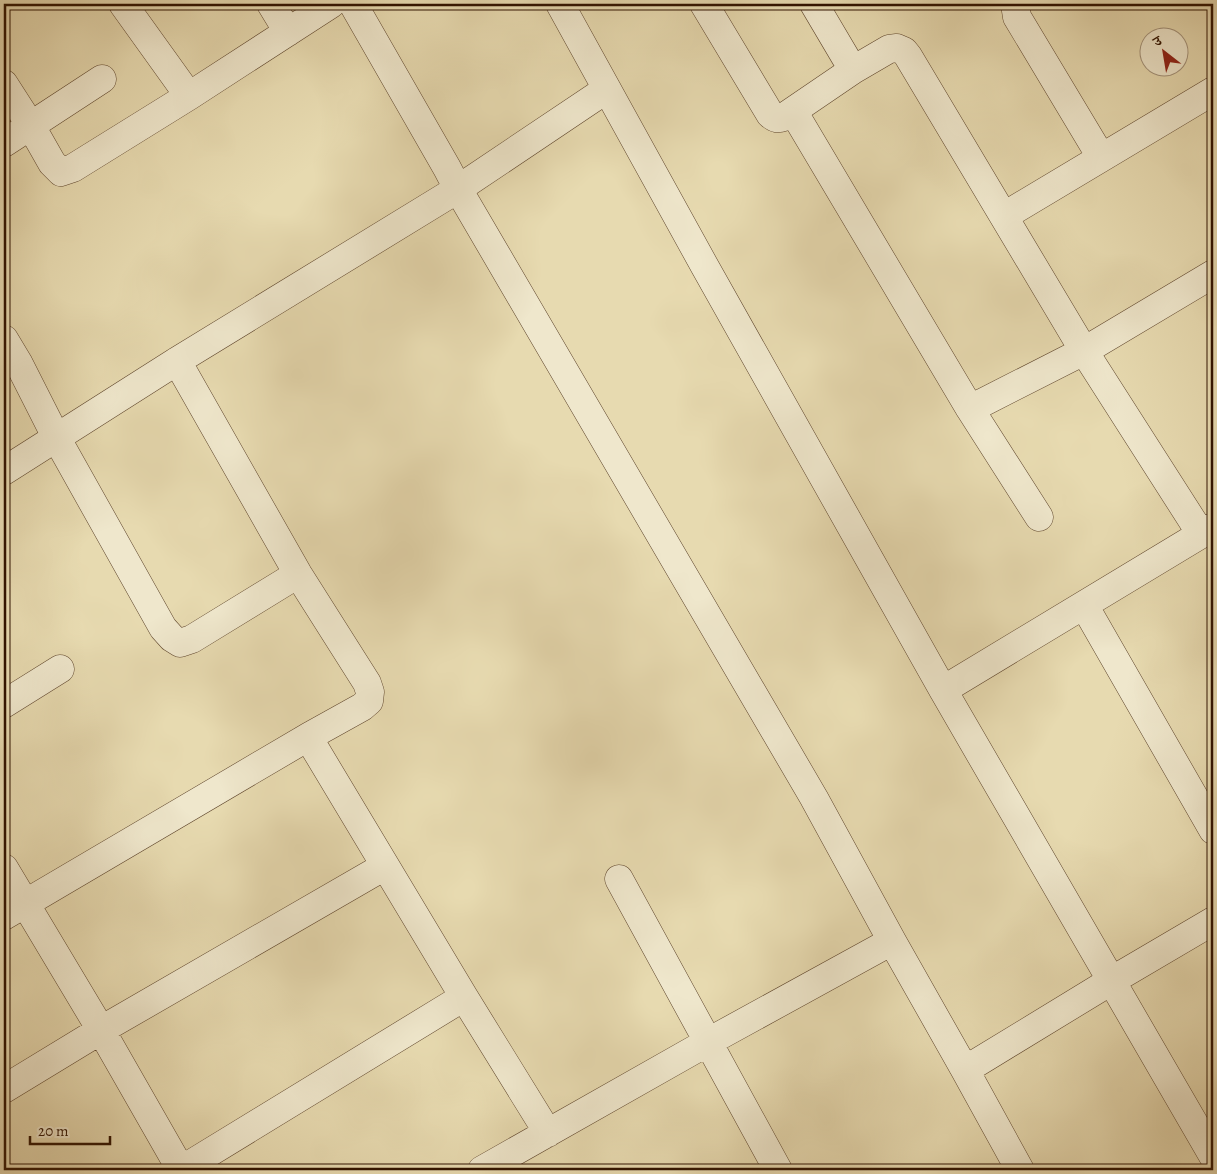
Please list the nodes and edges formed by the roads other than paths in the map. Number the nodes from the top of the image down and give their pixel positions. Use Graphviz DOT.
graph roads {
  1 [pos="123,4"];
  2 [pos="271,4"];
  3 [pos="331,4"];
  4 [pos="352,4"];
  5 [pos="560,4"];
  6 [pos="704,4"];
  7 [pos="814,4"];
  8 [pos="1015,4"];
  9 [pos="288,32"];
  10 [pos="854,70"];
  11 [pos="102,78"];
  12 [pos="4,84"];
  13 [pos="607,89"];
  14 [pos="1213,90"];
  15 [pos="189,96"];
  16 [pos="793,111"];
  17 [pos="31,126"];
  18 [pos="4,143"];
  19 [pos="1102,157"];
  20 [pos="458,189"];
  21 [pos="1004,216"];
  22 [pos="1213,274"];
  23 [pos="4,339"];
  24 [pos="1084,351"];
  25 [pos="176,361"];
  26 [pos="11,369"];
  27 [pos="970,409"];
  28 [pos="56,437"];
  29 [pos="4,471"];
  30 [pos="1038,517"];
  31 [pos="1207,530"];
  32 [pos="298,574"];
  33 [pos="1084,605"];
  34 [pos="60,669"];
  35 [pos="942,690"];
  36 [pos="4,704"];
  37 [pos="308,737"];
  38 [pos="1213,830"];
  39 [pos="386,866"];
  40 [pos="4,868"];
  41 [pos="619,879"];
  42 [pos="14,910"];
  43 [pos="1213,921"];
  44 [pos="892,942"];
  45 [pos="1111,981"];
  46 [pos="464,997"];
  47 [pos="101,1030"];
  48 [pos="708,1042"];
  49 [pos="965,1070"];
  50 [pos="4,1089"];
  51 [pos="548,1132"];
  52 [pos="1213,1156"];
  53 [pos="482,1170"];
  54 [pos="778,1170"];
  55 [pos="1020,1170"];
  1 -- 15 [label="street"];
  2 -- 9 [label="street"];
  3 -- 9 [label="street"];
  4 -- 20 [label="street"];
  5 -- 13 [label="street"];
  6 -- 16 [label="street"];
  7 -- 10 [label="street"];
  8 -- 19 [label="street"];
  9 -- 15 [label="street"];
  10 -- 16 [label="street"];
  10 -- 21 [label="street"];
  11 -- 17 [label="street"];
  12 -- 17 [label="street"];
  13 -- 20 [label="street"];
  13 -- 35 [label="street"];
  14 -- 19 [label="street"];
  15 -- 17 [label="street"];
  16 -- 27 [label="street"];
  17 -- 18 [label="street"];
  19 -- 21 [label="street"];
  20 -- 25 [label="street"];
  20 -- 44 [label="street"];
  21 -- 24 [label="street"];
  22 -- 24 [label="street"];
  23 -- 26 [label="street"];
  24 -- 27 [label="street"];
  24 -- 31 [label="street"];
  25 -- 28 [label="street"];
  25 -- 32 [label="street"];
  26 -- 28 [label="street"];
  27 -- 30 [label="street"];
  28 -- 29 [label="street"];
  28 -- 32 [label="street"];
  31 -- 33 [label="street"];
  32 -- 37 [label="street"];
  33 -- 35 [label="street"];
  33 -- 38 [label="street"];
  34 -- 36 [label="street"];
  35 -- 45 [label="street"];
  37 -- 39 [label="street"];
  37 -- 42 [label="street"];
  39 -- 46 [label="street"];
  39 -- 47 [label="street"];
  40 -- 42 [label="street"];
  41 -- 48 [label="street"];
  42 -- 47 [label="street"];
  43 -- 45 [label="street"];
  44 -- 48 [label="street"];
  44 -- 49 [label="street"];
  45 -- 49 [label="street"];
  45 -- 52 [label="street"];
  46 -- 47 [label="street"];
  46 -- 51 [label="street"];
  47 -- 50 [label="street"];
  48 -- 51 [label="street"];
  48 -- 54 [label="street"];
  49 -- 55 [label="street"];
  51 -- 53 [label="street"];
}
